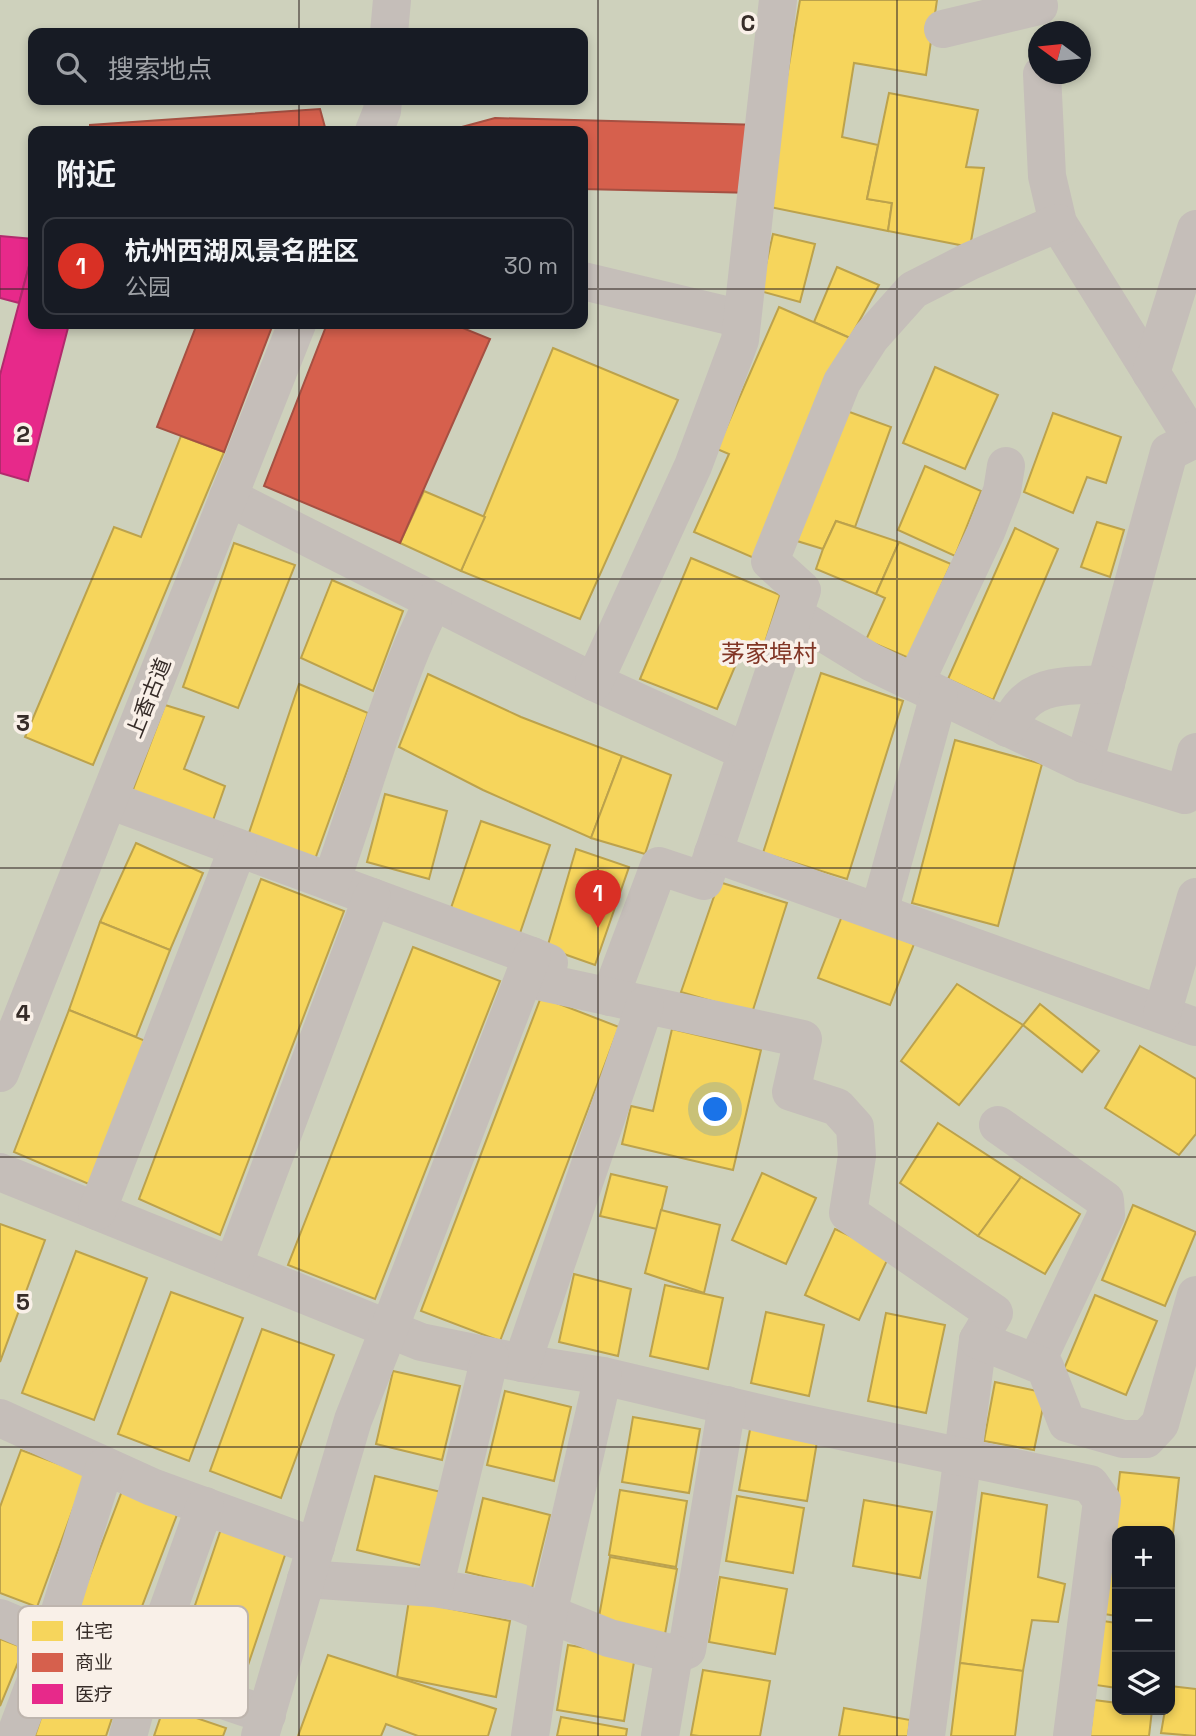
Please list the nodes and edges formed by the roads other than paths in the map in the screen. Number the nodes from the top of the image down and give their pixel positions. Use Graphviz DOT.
graph roads {
  1 [pos="392,0"];
  2 [pos="778,0"];
  3 [pos="1040,12"];
  4 [pos="389,28"];
  5 [pos="943,29"];
  6 [pos="1042,84"];
  7 [pos="383,105"];
  8 [pos="376,126"];
  9 [pos="1058,223"];
  10 [pos="1196,229"];
  11 [pos="588,282"];
  12 [pos="742,319"];
  13 [pos="295,329"];
  14 [pos="1151,373"];
  15 [pos="1194,440"];
  16 [pos="1006,466"];
  17 [pos="228,497"];
  18 [pos="433,601"];
  19 [pos="794,615"];
  20 [pos="594,682"];
  21 [pos="1106,684"];
  22 [pos="927,689"];
  23 [pos="1007,727"];
  24 [pos="747,752"];
  25 [pos="1196,752"];
  26 [pos="1084,764"];
  27 [pos="108,800"];
  28 [pos="238,848"];
  29 [pos="713,853"];
  30 [pos="331,882"];
  31 [pos="372,897"];
  32 [pos="1196,897"];
  33 [pos="879,912"];
  34 [pos="532,956"];
  35 [pos="628,1001"];
  36 [pos="1179,1020"];
  37 [pos="0,1073"];
  38 [pos="998,1125"];
  39 [pos="0,1172"];
  40 [pos="97,1211"];
  41 [pos="233,1266"];
  42 [pos="1196,1296"];
  43 [pos="389,1329"];
  44 [pos="978,1340"];
  45 [pos="506,1360"];
  46 [pos="1036,1363"];
  47 [pos="603,1376"];
  48 [pos="727,1405"];
  49 [pos="0,1419"];
  50 [pos="962,1458"];
  51 [pos="106,1466"];
  52 [pos="205,1506"];
  53 [pos="311,1563"];
  54 [pos="434,1588"];
  55 [pos="62,1606"];
  56 [pos="169,1606"];
  57 [pos="548,1614"];
  58 [pos="0,1618"];
  59 [pos="18,1626"];
  60 [pos="674,1654"];
  61 [pos="22,1718"];
  62 [pos="133,1718"];
  63 [pos="248,1718"];
  64 [pos="264,1725"];
  65 [pos="15,1736"];
  66 [pos="128,1736"];
  67 [pos="530,1736"];
  68 [pos="660,1736"];
  69 [pos="926,1736"];
  70 [pos="1072,1736"];
  1 -- 4 [label="street"];
  2 -- 12 [label="street"];
  3 -- 5 [label="street"];
  6 -- 9 [label="street"];
  7 -- 8 [label="street"];
  9 -- 14 [label="street"];
  9 -- 19 [label="street"];
  10 -- 14 [label="street"];
  11 -- 12 [label="street"];
  12 -- 20 [label="street"];
  13 -- 17 [label="street, 上香古道"];
  14 -- 15 [label="street"];
  15 -- 21 [label="street"];
  16 -- 22 [label="street"];
  17 -- 18 [label="street"];
  17 -- 27 [label="street, 上香古道"];
  18 -- 20 [label="street"];
  18 -- 30 [label="street"];
  19 -- 22 [label="street"];
  19 -- 24 [label="street"];
  20 -- 24 [label="street"];
  21 -- 23 [label="street"];
  21 -- 26 [label="street"];
  22 -- 23 [label="street"];
  22 -- 33 [label="street"];
  23 -- 26 [label="street"];
  24 -- 29 [label="street"];
  25 -- 26 [label="street"];
  27 -- 28 [label="street"];
  27 -- 37 [label="street, 上香古道"];
  28 -- 30 [label="street"];
  28 -- 40 [label="street"];
  29 -- 33 [label="street"];
  29 -- 35 [label="street"];
  30 -- 31 [label="street"];
  31 -- 34 [label="street"];
  31 -- 41 [label="street"];
  32 -- 36 [label="street"];
  33 -- 36 [label="street"];
  34 -- 35 [label="street"];
  34 -- 43 [label="street"];
  35 -- 44 [label="street"];
  35 -- 45 [label="street"];
  38 -- 46 [label="street"];
  39 -- 40 [label="street"];
  40 -- 41 [label="street"];
  41 -- 43 [label="street"];
  42 -- 46 [label="street"];
  43 -- 45 [label="street"];
  43 -- 53 [label="street"];
  44 -- 46 [label="street"];
  44 -- 50 [label="street"];
  45 -- 47 [label="street"];
  45 -- 54 [label="street"];
  47 -- 48 [label="street"];
  47 -- 57 [label="street"];
  48 -- 50 [label="street"];
  48 -- 60 [label="street"];
  49 -- 51 [label="street"];
  50 -- 69 [label="street"];
  50 -- 70 [label="street"];
  51 -- 52 [label="street"];
  51 -- 55 [label="street"];
  52 -- 53 [label="street"];
  52 -- 56 [label="street"];
  53 -- 54 [label="street"];
  53 -- 64 [label="street"];
  54 -- 57 [label="street"];
  57 -- 60 [label="street"];
  57 -- 67 [label="street"];
  58 -- 59 [label="street"];
  60 -- 68 [label="street"];
  61 -- 65 [label="street"];
  62 -- 66 [label="street"];
  63 -- 64 [label="street"];
}
